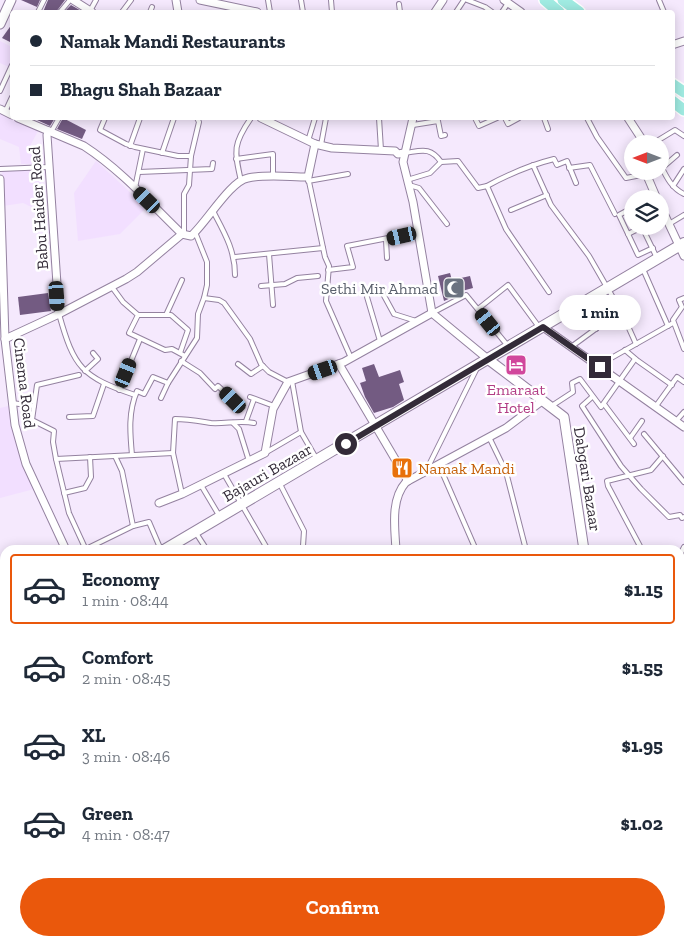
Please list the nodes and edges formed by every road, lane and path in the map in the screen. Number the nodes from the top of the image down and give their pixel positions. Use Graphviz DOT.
graph roads {
  1 [pos="11,0"];
  2 [pos="71,0"];
  3 [pos="200,0"];
  4 [pos="467,0"];
  5 [pos="545,0"];
  6 [pos="562,0"];
  7 [pos="506,1"];
  8 [pos="400,4"];
  9 [pos="152,7"];
  10 [pos="62,10"];
  11 [pos="88,10"];
  12 [pos="151,10"];
  13 [pos="248,10"];
  14 [pos="400,10"];
  15 [pos="489,10"];
  16 [pos="518,10"];
  17 [pos="557,10"];
  18 [pos="575,10"];
  19 [pos="0,24"];
  20 [pos="10,69"];
  21 [pos="0,91"];
  22 [pos="23,120"];
  23 [pos="58,120"];
  24 [pos="104,120"];
  25 [pos="139,120"];
  26 [pos="173,120"];
  27 [pos="198,120"];
  28 [pos="250,120"];
  29 [pos="272,120"];
  30 [pos="315,120"];
  31 [pos="325,120"];
  32 [pos="378,120"];
  33 [pos="476,120"];
  34 [pos="492,120"];
  35 [pos="506,120"];
  36 [pos="516,120"];
  37 [pos="545,120"];
  38 [pos="588,120"];
  39 [pos="629,120"];
  40 [pos="413,121"];
  41 [pos="548,129"];
  42 [pos="50,131"];
  43 [pos="445,135"];
  44 [pos="639,135"];
  45 [pos="667,135"];
  46 [pos="684,136"];
  47 [pos="315,143"];
  48 [pos="130,146"];
  49 [pos="143,149"];
  50 [pos="381,150"];
  51 [pos="162,153"];
  52 [pos="404,153"];
  53 [pos="677,155"];
  54 [pos="191,156"];
  55 [pos="236,158"];
  56 [pos="669,160"];
  57 [pos="441,162"];
  58 [pos="213,163"];
  59 [pos="533,165"];
  60 [pos="49,167"];
  61 [pos="570,168"];
  62 [pos="0,169"];
  63 [pos="684,169"];
  64 [pos="190,170"];
  65 [pos="139,172"];
  66 [pos="348,174"];
  67 [pos="624,175"];
  68 [pos="273,177"];
  69 [pos="0,179"];
  70 [pos="308,179"];
  71 [pos="669,179"];
  72 [pos="241,181"];
  73 [pos="408,183"];
  74 [pos="576,183"];
  75 [pos="487,186"];
  76 [pos="673,186"];
  77 [pos="135,189"];
  78 [pos="684,194"];
  79 [pos="547,195"];
  80 [pos="510,210"];
  81 [pos="213,211"];
  82 [pos="624,212"];
  83 [pos="615,214"];
  84 [pos="684,215"];
  85 [pos="447,224"];
  86 [pos="669,224"];
  87 [pos="624,226"];
  88 [pos="195,232"];
  89 [pos="419,232"];
  90 [pos="183,234"];
  91 [pos="628,235"];
  92 [pos="646,235"];
  93 [pos="386,240"];
  94 [pos="682,245"];
  95 [pos="323,248"];
  96 [pos="653,248"];
  97 [pos="269,254"];
  98 [pos="684,256"];
  99 [pos="234,258"];
  100 [pos="387,258"];
  101 [pos="658,259"];
  102 [pos="643,268"];
  103 [pos="328,270"];
  104 [pos="236,275"];
  105 [pos="318,276"];
  106 [pos="182,280"];
  107 [pos="272,285"];
  108 [pos="261,286"];
  109 [pos="112,287"];
  110 [pos="607,289"];
  111 [pos="382,292"];
  112 [pos="549,292"];
  113 [pos="367,297"];
  114 [pos="204,298"];
  115 [pos="684,298"];
  116 [pos="585,302"];
  117 [pos="273,304"];
  118 [pos="478,309"];
  119 [pos="432,313"];
  120 [pos="58,314"];
  121 [pos="138,315"];
  122 [pos="166,315"];
  123 [pos="623,315"];
  124 [pos="416,321"];
  125 [pos="673,323"];
  126 [pos="668,326"];
  127 [pos="542,328"];
  128 [pos="596,329"];
  129 [pos="5,338"];
  130 [pos="140,338"];
  131 [pos="380,341"];
  132 [pos="636,344"];
  133 [pos="571,347"];
  134 [pos="509,348"];
  135 [pos="684,349"];
  136 [pos="626,350"];
  137 [pos="93,353"];
  138 [pos="180,353"];
  139 [pos="185,356"];
  140 [pos="351,358"];
  141 [pos="635,359"];
  142 [pos="489,360"];
  143 [pos="182,361"];
  144 [pos="238,364"];
  145 [pos="339,364"];
  146 [pos="263,366"];
  147 [pos="477,366"];
  148 [pos="600,367"];
  149 [pos="85,371"];
  150 [pos="79,374"];
  151 [pos="683,380"];
  152 [pos="290,381"];
  153 [pos="619,381"];
  154 [pos="168,382"];
  155 [pos="104,384"];
  156 [pos="672,384"];
  157 [pos="119,390"];
  158 [pos="135,395"];
  159 [pos="592,397"];
  160 [pos="161,398"];
  161 [pos="233,400"];
  162 [pos="542,401"];
  163 [pos="12,403"];
  164 [pos="604,404"];
  165 [pos="34,406"];
  166 [pos="274,406"];
  167 [pos="656,406"];
  168 [pos="550,407"];
  169 [pos="684,412"];
  170 [pos="69,417"];
  171 [pos="246,421"];
  172 [pos="642,421"];
  173 [pos="676,421"];
  174 [pos="233,423"];
  175 [pos="254,423"];
  176 [pos="684,426"];
  177 [pos="374,427"];
  178 [pos="301,432"];
  179 [pos="644,434"];
  180 [pos="489,437"];
  181 [pos="630,438"];
  182 [pos="634,444"];
  183 [pos="173,453"];
  184 [pos="265,453"];
  185 [pos="132,455"];
  186 [pos="115,456"];
  187 [pos="663,456"];
  188 [pos="90,457"];
  189 [pos="56,460"];
  190 [pos="317,460"];
  191 [pos="249,461"];
  192 [pos="439,465"];
  193 [pos="224,473"];
  194 [pos="425,473"];
  195 [pos="629,475"];
  196 [pos="408,481"];
  197 [pos="279,482"];
  198 [pos="684,482"];
  199 [pos="200,484"];
  200 [pos="64,493"];
  201 [pos="182,494"];
  202 [pos="160,503"];
  203 [pos="241,504"];
  204 [pos="220,517"];
  205 [pos="684,517"];
  206 [pos="133,526"];
  207 [pos="195,532"];
  208 [pos="64,545"];
  209 [pos="84,545"];
  210 [pos="96,545"];
  211 [pos="160,545"];
  212 [pos="172,545"];
  213 [pos="204,545"];
  214 [pos="265,545"];
  215 [pos="303,545"];
  216 [pos="396,545"];
  217 [pos="474,545"];
  218 [pos="525,545"];
  219 [pos="583,545"];
  220 [pos="639,545"];
  1 -- 19 [label="street"];
  2 -- 10 [label="lane"];
  2 -- 11 [label="street"];
  3 -- 13 [label="street"];
  4 -- 15 [label="lane"];
  5 -- 17 [label="main road"];
  6 -- 18 [label="main road"];
  7 -- 16 [label="street"];
  8 -- 14 [label="lane"];
  9 -- 12 [label="lane"];
  20 -- 21 [label="lane"];
  22 -- 42 [label="street"];
  23 -- 42 [label="lane"];
  24 -- 48 [label="lane"];
  25 -- 48 [label="lane"];
  26 -- 51 [label="lane"];
  27 -- 54 [label="lane"];
  28 -- 55 [label="lane"];
  29 -- 47 [label="street"];
  30 -- 47 [label="lane"];
  31 -- 47 [label="lane"];
  32 -- 50 [label="lane"];
  33 -- 34 [label="lane"];
  35 -- 36 [label="lane"];
  37 -- 41 [label="lane"];
  38 -- 67 [label="lane"];
  39 -- 44 [label="street"];
  40 -- 43 [label="lane"];
  40 -- 52 [label="street"];
  42 -- 60 [label="street, Babu Haider Road"];
  42 -- 77 [label="street"];
  45 -- 46 [label="lane"];
  47 -- 50 [label="street"];
  47 -- 70 [label="street"];
  48 -- 49 [label="lane"];
  49 -- 51 [label="lane"];
  49 -- 65 [label="lane"];
  50 -- 52 [label="street"];
  51 -- 54 [label="lane"];
  52 -- 57 [label="lane"];
  52 -- 73 [label="street"];
  53 -- 56 [label="lane"];
  54 -- 64 [label="lane"];
  55 -- 68 [label="lane"];
  55 -- 72 [label="lane"];
  57 -- 73 [label="lane"];
  57 -- 75 [label="lane"];
  58 -- 64 [label="lane"];
  59 -- 61 [label="lane"];
  59 -- 75 [label="lane"];
  59 -- 79 [label="lane"];
  60 -- 62 [label="lane"];
  60 -- 120 [label="street, Babu Haider Road"];
  61 -- 74 [label="lane"];
  61 -- 83 [label="lane"];
  63 -- 76 [label="lane"];
  64 -- 65 [label="lane"];
  64 -- 90 [label="lane"];
  65 -- 77 [label="lane"];
  66 -- 70 [label="lane"];
  68 -- 70 [label="street"];
  68 -- 72 [label="street"];
  69 -- 129 [label="street, Cinema Road"];
  70 -- 95 [label="lane"];
  71 -- 76 [label="lane"];
  72 -- 81 [label="street"];
  73 -- 85 [label="lane"];
  73 -- 89 [label="street"];
  75 -- 112 [label="lane"];
  76 -- 78 [label="lane"];
  77 -- 90 [label="street"];
  79 -- 80 [label="lane"];
  79 -- 110 [label="lane"];
  81 -- 88 [label="street"];
  81 -- 99 [label="lane"];
  82 -- 87 [label="lane"];
  84 -- 86 [label="lane"];
  86 -- 94 [label="street"];
  88 -- 90 [label="street"];
  88 -- 114 [label="lane"];
  89 -- 93 [label="lane"];
  89 -- 119 [label="street"];
  90 -- 109 [label="street"];
  91 -- 96 [label="lane"];
  92 -- 96 [label="lane"];
  93 -- 100 [label="lane"];
  93 -- 103 [label="lane"];
  94 -- 98 [label="street"];
  94 -- 101 [label="main road, Bajauri Bazaar"];
  95 -- 97 [label="lane"];
  95 -- 103 [label="lane"];
  96 -- 101 [label="lane"];
  97 -- 99 [label="lane"];
  97 -- 107 [label="lane"];
  99 -- 104 [label="lane"];
  101 -- 102 [label="main road, Bajauri Bazaar"];
  102 -- 110 [label="main road, Bajauri Bazaar"];
  102 -- 126 [label="lane"];
  103 -- 140 [label="lane"];
  105 -- 107 [label="lane"];
  106 -- 122 [label="lane"];
  107 -- 108 [label="lane"];
  107 -- 117 [label="lane"];
  109 -- 120 [label="street"];
  109 -- 121 [label="lane"];
  110 -- 116 [label="main road, Bajauri Bazaar"];
  110 -- 123 [label="lane"];
  111 -- 124 [label="lane"];
  113 -- 131 [label="lane"];
  114 -- 139 [label="lane"];
  114 -- 146 [label="lane"];
  115 -- 125 [label="lane"];
  116 -- 127 [label="main road, Bajauri Bazaar"];
  116 -- 128 [label="lane"];
  118 -- 119 [label="lane"];
  118 -- 127 [label="lane"];
  118 -- 134 [label="lane"];
  119 -- 124 [label="street"];
  119 -- 142 [label="street"];
  120 -- 129 [label="street"];
  120 -- 149 [label="lane, Babu Haider Road"];
  121 -- 122 [label="lane"];
  121 -- 130 [label="lane"];
  122 -- 138 [label="lane"];
  123 -- 128 [label="lane"];
  123 -- 132 [label="lane"];
  124 -- 131 [label="street"];
  125 -- 126 [label="lane"];
  125 -- 135 [label="lane"];
  126 -- 132 [label="lane"];
  127 -- 133 [label="street"];
  127 -- 134 [label="main road, Bajauri Bazaar"];
  128 -- 133 [label="lane"];
  129 -- 163 [label="street, Cinema Road"];
  130 -- 138 [label="lane"];
  130 -- 157 [label="lane"];
  131 -- 140 [label="street"];
  132 -- 136 [label="lane"];
  133 -- 148 [label="street"];
  134 -- 142 [label="main road, Bajauri Bazaar"];
  136 -- 141 [label="lane"];
  136 -- 148 [label="lane"];
  137 -- 149 [label="lane"];
  138 -- 139 [label="lane"];
  139 -- 143 [label="lane"];
  140 -- 145 [label="street"];
  141 -- 153 [label="lane"];
  141 -- 156 [label="lane"];
  142 -- 147 [label="main road, Bajauri Bazaar"];
  142 -- 162 [label="street, Dabgari Bazaar"];
  143 -- 154 [label="lane"];
  143 -- 161 [label="lane"];
  144 -- 146 [label="lane"];
  145 -- 152 [label="street"];
  145 -- 177 [label="street"];
  146 -- 152 [label="lane"];
  147 -- 177 [label="main road, Bajauri Bazaar"];
  147 -- 194 [label="lane"];
  148 -- 153 [label="street"];
  149 -- 155 [label="lane, Babu Haider Road"];
  150 -- 165 [label="lane"];
  151 -- 156 [label="lane"];
  152 -- 166 [label="street"];
  152 -- 178 [label="lane"];
  153 -- 164 [label="lane"];
  153 -- 167 [label="street"];
  154 -- 158 [label="lane"];
  154 -- 160 [label="lane"];
  155 -- 157 [label="lane, Babu Haider Road"];
  155 -- 170 [label="lane"];
  156 -- 167 [label="lane"];
  157 -- 158 [label="lane, Babu Haider Road"];
  158 -- 185 [label="lane"];
  159 -- 164 [label="lane"];
  159 -- 168 [label="lane"];
  159 -- 195 [label="lane"];
  162 -- 168 [label="street, Dabgari Bazaar"];
  162 -- 180 [label="street"];
  163 -- 165 [label="lane"];
  163 -- 208 [label="street, Cinema Road"];
  164 -- 181 [label="lane"];
  165 -- 189 [label="lane"];
  166 -- 171 [label="lane"];
  166 -- 184 [label="street"];
  167 -- 173 [label="street"];
  168 -- 219 [label="street, Dabgari Bazaar"];
  169 -- 173 [label="lane"];
  171 -- 174 [label="lane"];
  171 -- 175 [label="lane"];
  172 -- 181 [label="lane"];
  173 -- 176 [label="street"];
  174 -- 183 [label="lane"];
  174 -- 191 [label="lane"];
  177 -- 190 [label="main road, Bajauri Bazaar"];
  177 -- 196 [label="street"];
  178 -- 184 [label="lane"];
  178 -- 190 [label="lane"];
  179 -- 187 [label="lane"];
  180 -- 192 [label="street"];
  180 -- 218 [label="lane"];
  181 -- 182 [label="lane"];
  183 -- 185 [label="lane"];
  183 -- 201 [label="lane"];
  184 -- 191 [label="street"];
  185 -- 186 [label="lane"];
  186 -- 188 [label="lane"];
  186 -- 206 [label="lane"];
  187 -- 195 [label="lane"];
  187 -- 198 [label="lane"];
  188 -- 189 [label="lane"];
  188 -- 200 [label="lane"];
  189 -- 200 [label="lane"];
  190 -- 197 [label="main road, Bajauri Bazaar"];
  191 -- 193 [label="street"];
  192 -- 194 [label="street"];
  192 -- 217 [label="lane"];
  193 -- 199 [label="street"];
  193 -- 203 [label="lane"];
  194 -- 196 [label="street"];
  195 -- 205 [label="lane"];
  195 -- 220 [label="lane"];
  196 -- 216 [label="street"];
  197 -- 203 [label="main road, Bajauri Bazaar"];
  197 -- 215 [label="lane"];
  199 -- 201 [label="street"];
  199 -- 204 [label="lane"];
  200 -- 209 [label="lane"];
  201 -- 202 [label="street"];
  203 -- 204 [label="main road, Bajauri Bazaar"];
  203 -- 214 [label="lane"];
  204 -- 207 [label="main road, Bajauri Bazaar"];
  206 -- 210 [label="lane"];
  206 -- 211 [label="lane"];
  207 -- 212 [label="main road, Bajauri Bazaar"];
  207 -- 213 [label="lane"];
}
